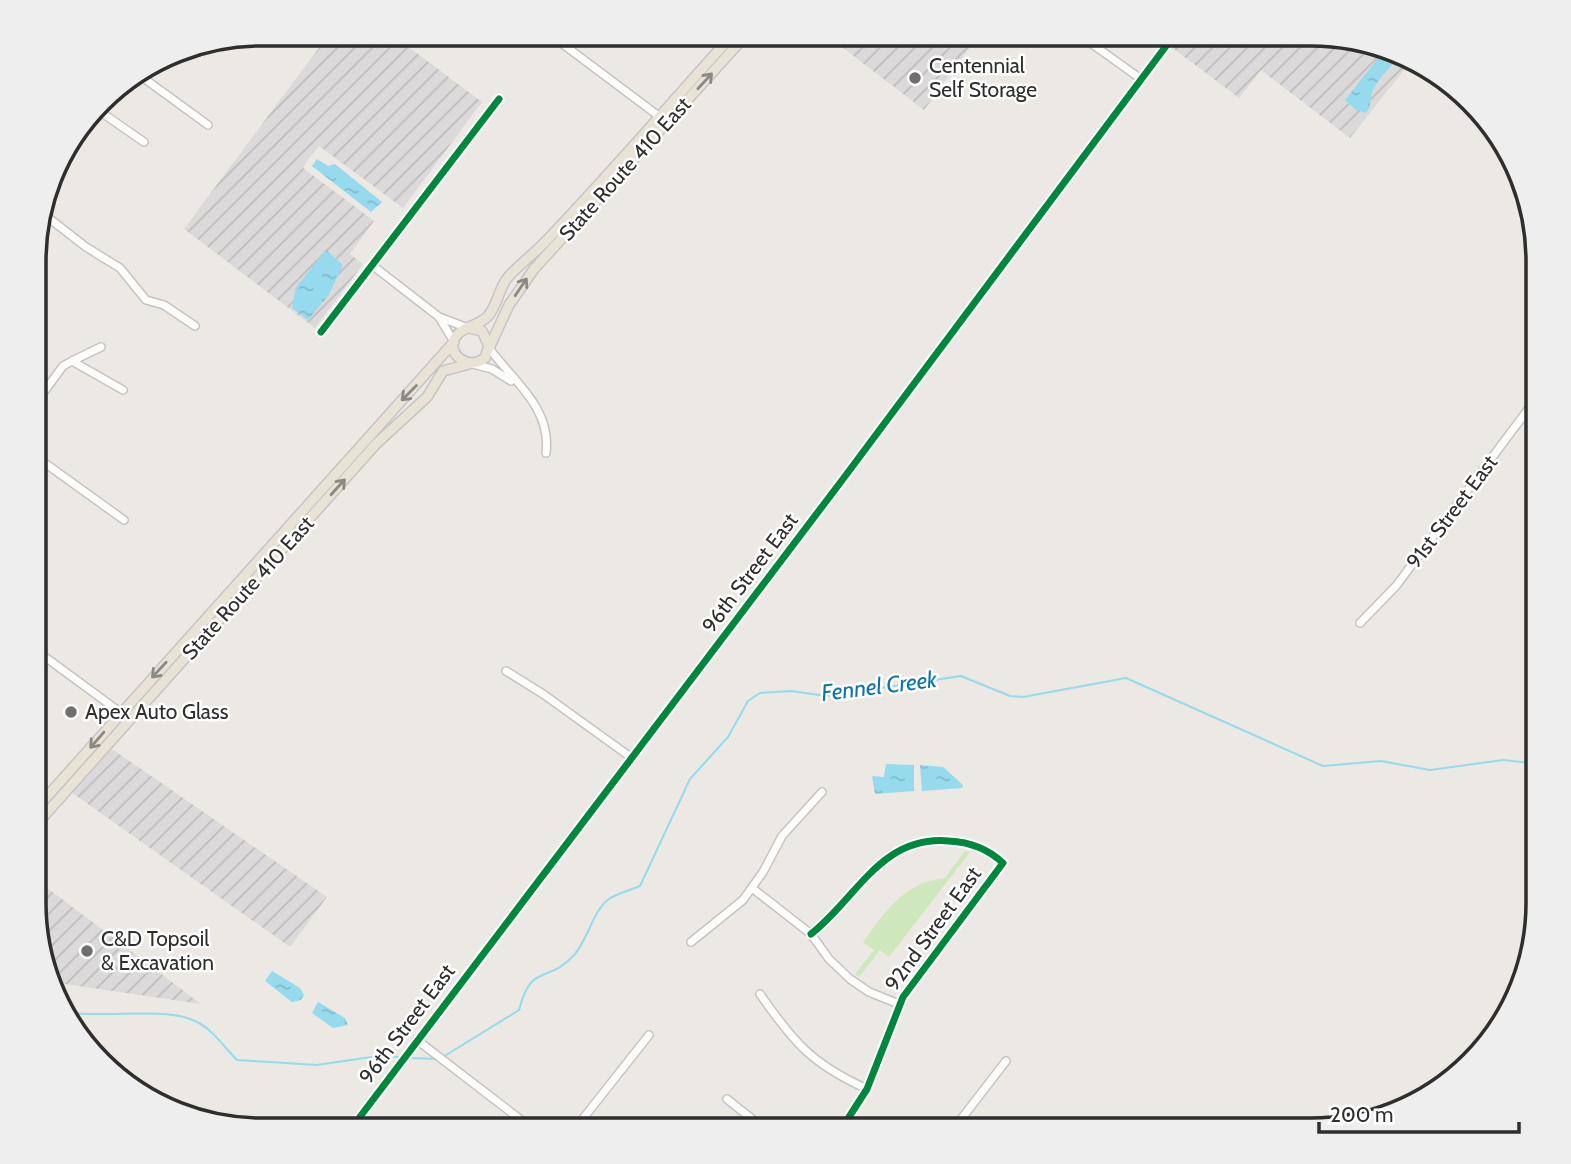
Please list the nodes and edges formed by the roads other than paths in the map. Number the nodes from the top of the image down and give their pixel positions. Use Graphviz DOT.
graph roads {
  1 [pos="565,46"];
  2 [pos="723,46"];
  3 [pos="736,46"];
  4 [pos="1095,46"];
  5 [pos="1166,46"];
  6 [pos="145,79"];
  7 [pos="1141,79"];
  8 [pos="499,99"];
  9 [pos="104,114"];
  10 [pos="660,117"];
  11 [pos="208,125"];
  12 [pos="144,142"];
  13 [pos="50,219"];
  14 [pos="372,265"];
  15 [pos="439,317"];
  16 [pos="195,326"];
  17 [pos="469,328"];
  18 [pos="321,332"];
  19 [pos="454,342"];
  20 [pos="102,347"];
  21 [pos="489,348"];
  22 [pos="72,361"];
  23 [pos="471,364"];
  24 [pos="520,387"];
  25 [pos="46,389"];
  26 [pos="123,390"];
  27 [pos="1525,414"];
  28 [pos="546,453"];
  29 [pos="46,464"];
  30 [pos="124,520"];
  31 [pos="1360,623"];
  32 [pos="46,658"];
  33 [pos="506,671"];
  34 [pos="121,713"];
  35 [pos="129,721"];
  36 [pos="632,758"];
  37 [pos="822,792"];
  38 [pos="46,797"];
  39 [pos="46,814"];
  40 [pos="752,888"];
  41 [pos="811,934"];
  42 [pos="691,942"];
  43 [pos="760,994"];
  44 [pos="899,1004"];
  45 [pos="649,1035"];
  46 [pos="417,1040"];
  47 [pos="1006,1061"];
  48 [pos="867,1089"];
  49 [pos="727,1100"];
  50 [pos="359,1118"];
  51 [pos="518,1118"];
  52 [pos="583,1118"];
  53 [pos="752,1118"];
  54 [pos="848,1118"];
  55 [pos="962,1118"];
  1 -- 10 [label="street"];
  2 -- 10 [label="main road, State Route 410 East"];
  21 -- 3 [label="main road, State Route 410 East, one-way"];
  4 -- 7 [label="street"];
  5 -- 7 [label="street, 96th Street East"];
  6 -- 11 [label="street"];
  7 -- 36 [label="street, 96th Street East"];
  8 -- 14 [label="street"];
  9 -- 12 [label="street"];
  10 -- 17 [label="main road, State Route 410 East"];
  13 -- 16 [label="street"];
  14 -- 15 [label="street"];
  14 -- 18 [label="street"];
  15 -- 17 [label="street"];
  15 -- 19 [label="street"];
  17 -- 19 [label="main road"];
  17 -- 21 [label="main road"];
  19 -- 23 [label="main road"];
  19 -- 34 [label="main road, State Route 410 East, one-way"];
  20 -- 22 [label="street"];
  21 -- 23 [label="main road"];
  21 -- 24 [label="street"];
  22 -- 25 [label="street"];
  22 -- 26 [label="street"];
  23 -- 24 [label="street"];
  35 -- 23 [label="main road, State Route 410 East, one-way"];
  24 -- 28 [label="street"];
  27 -- 31 [label="street, 91st Street East"];
  29 -- 30 [label="street"];
  32 -- 34 [label="street"];
  33 -- 36 [label="street"];
  34 -- 35 [label="street"];
  34 -- 38 [label="main road, State Route 410 East, one-way"];
  35 -- 39 [label="main road, State Route 410 East"];
  36 -- 46 [label="street, 96th Street East"];
  37 -- 40 [label="street"];
  40 -- 41 [label="street"];
  40 -- 42 [label="street"];
  41 -- 44 [label="street"];
  41 -- 44 [label="street, 92nd Street East"];
  43 -- 48 [label="street"];
  44 -- 48 [label="street, 92nd Street East"];
  45 -- 52 [label="street"];
  46 -- 50 [label="street, 96th Street East"];
  46 -- 51 [label="street"];
  47 -- 55 [label="street"];
  48 -- 54 [label="street, 92nd Street East"];
  49 -- 53 [label="street"];
}
